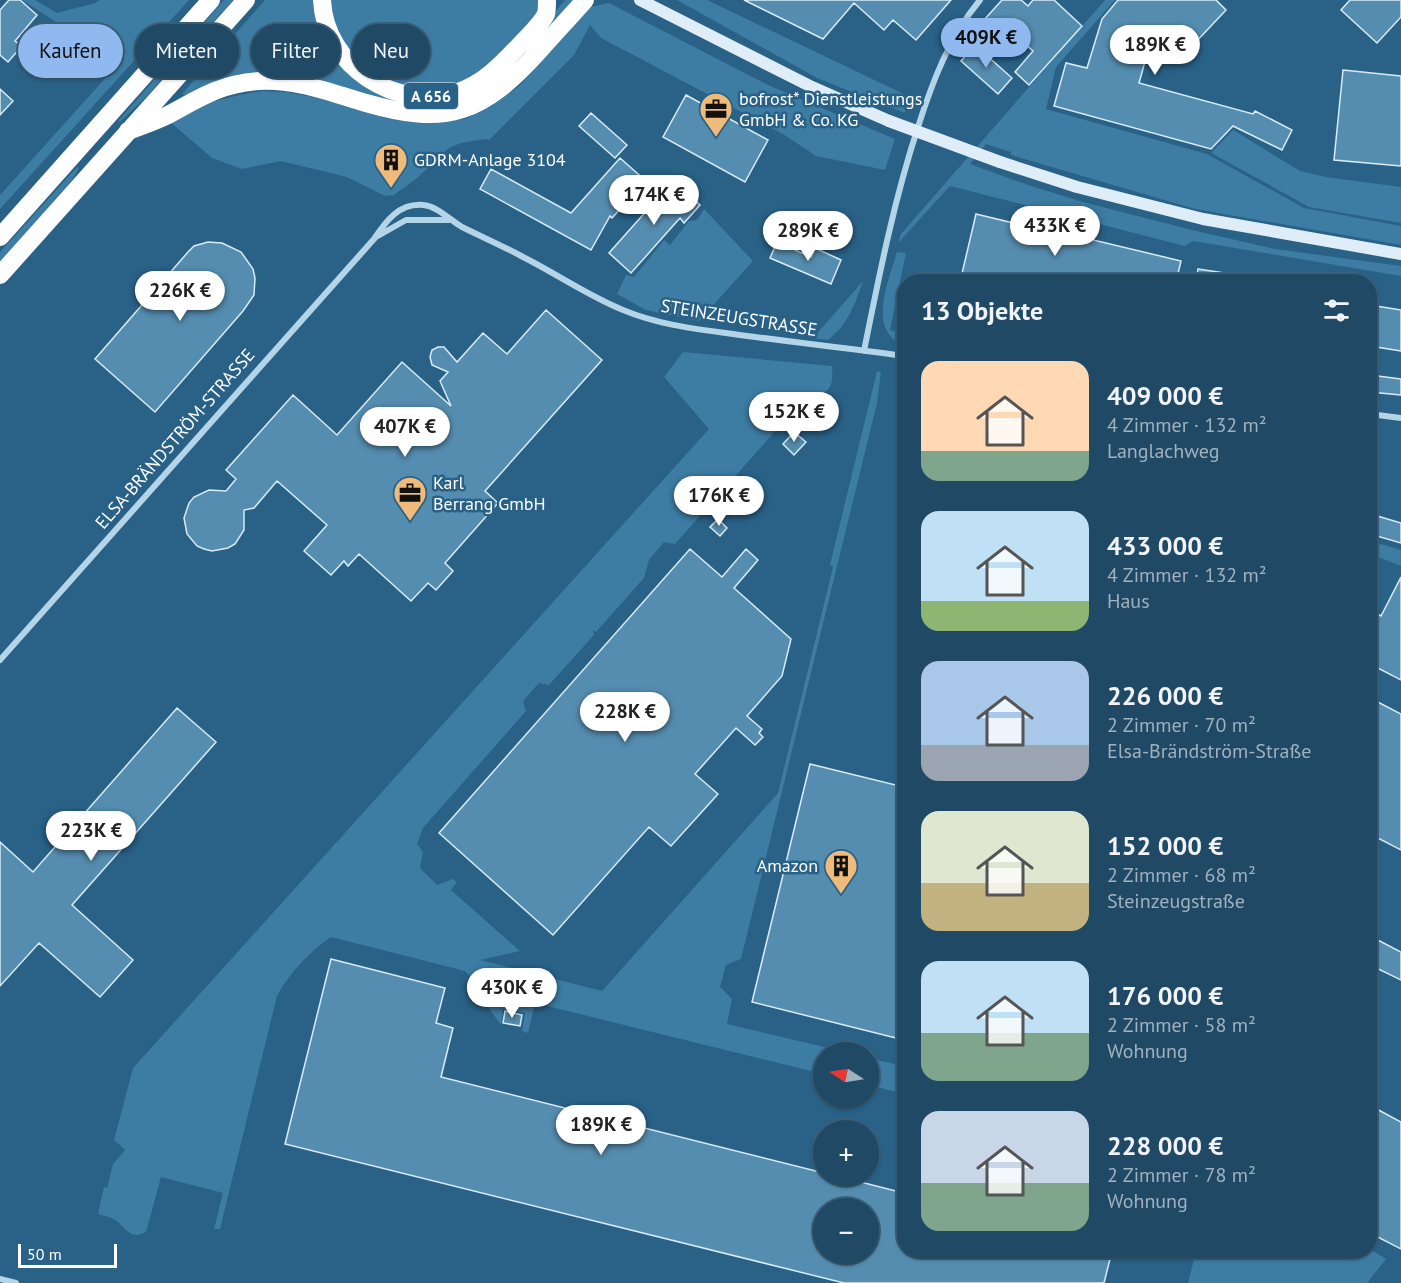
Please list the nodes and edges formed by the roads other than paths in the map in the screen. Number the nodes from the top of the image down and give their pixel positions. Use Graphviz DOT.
graph roads {
  1 [pos="212,0"];
  2 [pos="246,0"];
  3 [pos="322,0"];
  4 [pos="558,0"];
  5 [pos="585,0"];
  6 [pos="640,0"];
  7 [pos="980,0"];
  8 [pos="547,7"];
  9 [pos="128,131"];
  10 [pos="449,220"];
  11 [pos="0,237"];
  12 [pos="374,239"];
  13 [pos="1401,254"];
  14 [pos="0,275"];
  15 [pos="864,351"];
  16 [pos="897,355"];
  17 [pos="1377,415"];
  18 [pos="1401,418"];
  19 [pos="0,660"];
  20 [pos="0,1279"];
  21 [pos="16,1283"];
  1 -- 11 [label="highway"];
  2 -- 9 [label="highway"];
  3 -- 8 [label="highway, A 656"];
  4 -- 8 [label="highway, A 656"];
  5 -- 9 [label="highway"];
  6 -- 13 [label="main road, bridge"];
  7 -- 15 [label="street"];
  9 -- 14 [label="highway"];
  10 -- 12 [label="street, ELSA-BRÄNDSTRÖM-STRASSE"];
  10 -- 12 [label="street, ELSA-BRÄNDSTRÖM-STRASSE"];
  10 -- 15 [label="street, STEINZEUGSTRASSE"];
  12 -- 19 [label="street, ELSA-BRÄNDSTRÖM-STRASSE"];
  15 -- 16 [label="street, STEINZEUGSTRASSE"];
  17 -- 18 [label="street"];
  20 -- 21 [label="street"];
}
